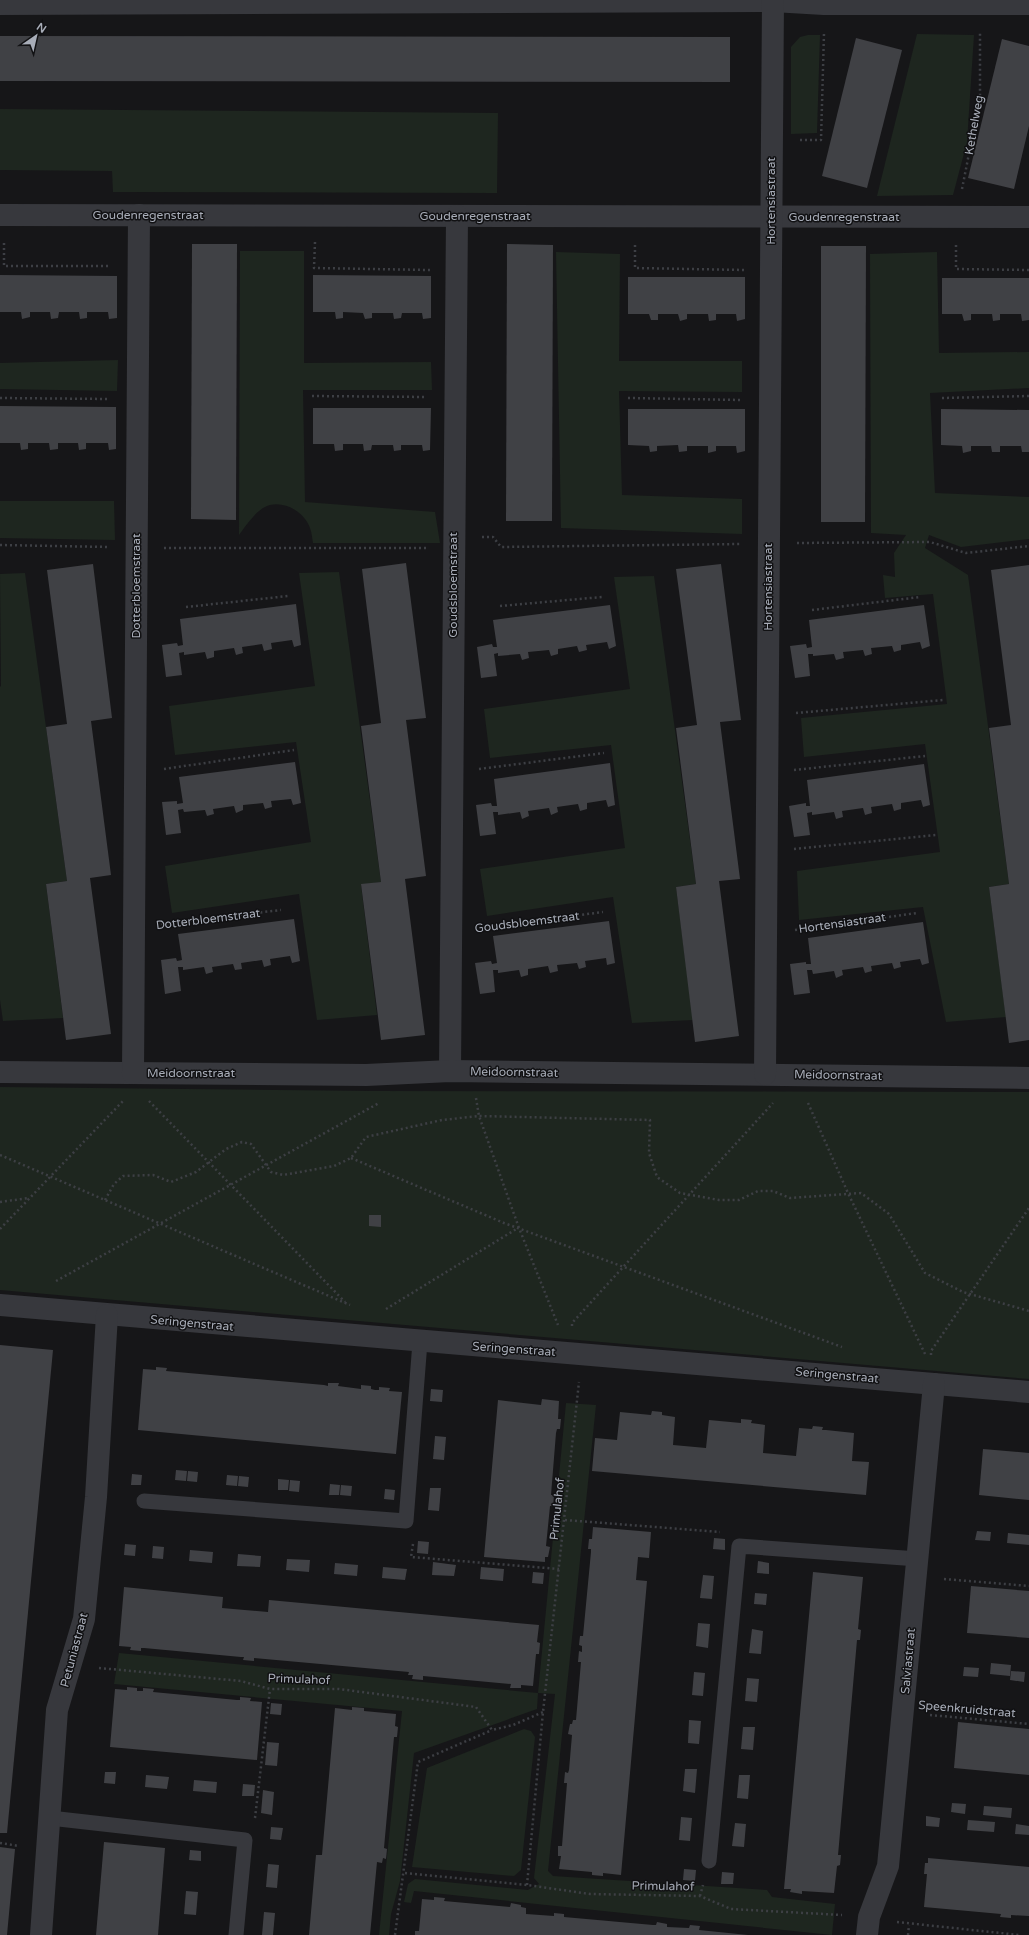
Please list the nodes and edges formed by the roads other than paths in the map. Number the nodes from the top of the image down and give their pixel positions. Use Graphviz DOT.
graph roads {
  1 [pos="773,1"];
  2 [pos="0,4"];
  3 [pos="1029,4"];
  4 [pos="2,215"];
  5 [pos="139,215"];
  6 [pos="457,216"];
  7 [pos="771,216"];
  8 [pos="1029,217"];
  9 [pos="450,1071"];
  10 [pos="0,1072"];
  11 [pos="765,1074"];
  12 [pos="1029,1078"];
  13 [pos="135,1080"];
  14 [pos="0,1305"];
  15 [pos="107,1316"];
  16 [pos="420,1342"];
  17 [pos="932,1374"];
  18 [pos="1029,1392"];
  19 [pos="144,1501"];
  20 [pos="917,1568"];
  21 [pos="50,1818"];
  22 [pos="709,1861"];
  23 [pos="868,1926"];
  24 [pos="41,1935"];
  25 [pos="236,1935"];
  1 -- 2 [label="street"];
  1 -- 3 [label="street"];
  1 -- 7 [label="street, Hortensiastraat"];
  4 -- 5 [label="street, Goudenregenstraat"];
  5 -- 6 [label="street, Goudenregenstraat"];
  5 -- 13 [label="street, Dotterbloemstraat"];
  6 -- 7 [label="street, Goudenregenstraat"];
  6 -- 9 [label="street, Goudsbloemstraat"];
  7 -- 8 [label="street, Goudenregenstraat"];
  7 -- 11 [label="street, Hortensiastraat"];
  9 -- 11 [label="street, Meidoornstraat"];
  9 -- 13 [label="street, Meidoornstraat"];
  10 -- 13 [label="street, Meidoornstraat"];
  11 -- 12 [label="street, Meidoornstraat"];
  14 -- 15 [label="street, Seringenstraat"];
  15 -- 16 [label="street, Seringenstraat"];
  15 -- 21 [label="street, Petuniastraat"];
  16 -- 17 [label="street, Seringenstraat"];
  16 -- 19 [label="lane"];
  17 -- 18 [label="street, Seringenstraat"];
  17 -- 20 [label="street, Salviastraat"];
  20 -- 22 [label="lane"];
  20 -- 23 [label="street, Salviastraat"];
  21 -- 24 [label="street, Petuniastraat"];
  21 -- 25 [label="lane"];
}
